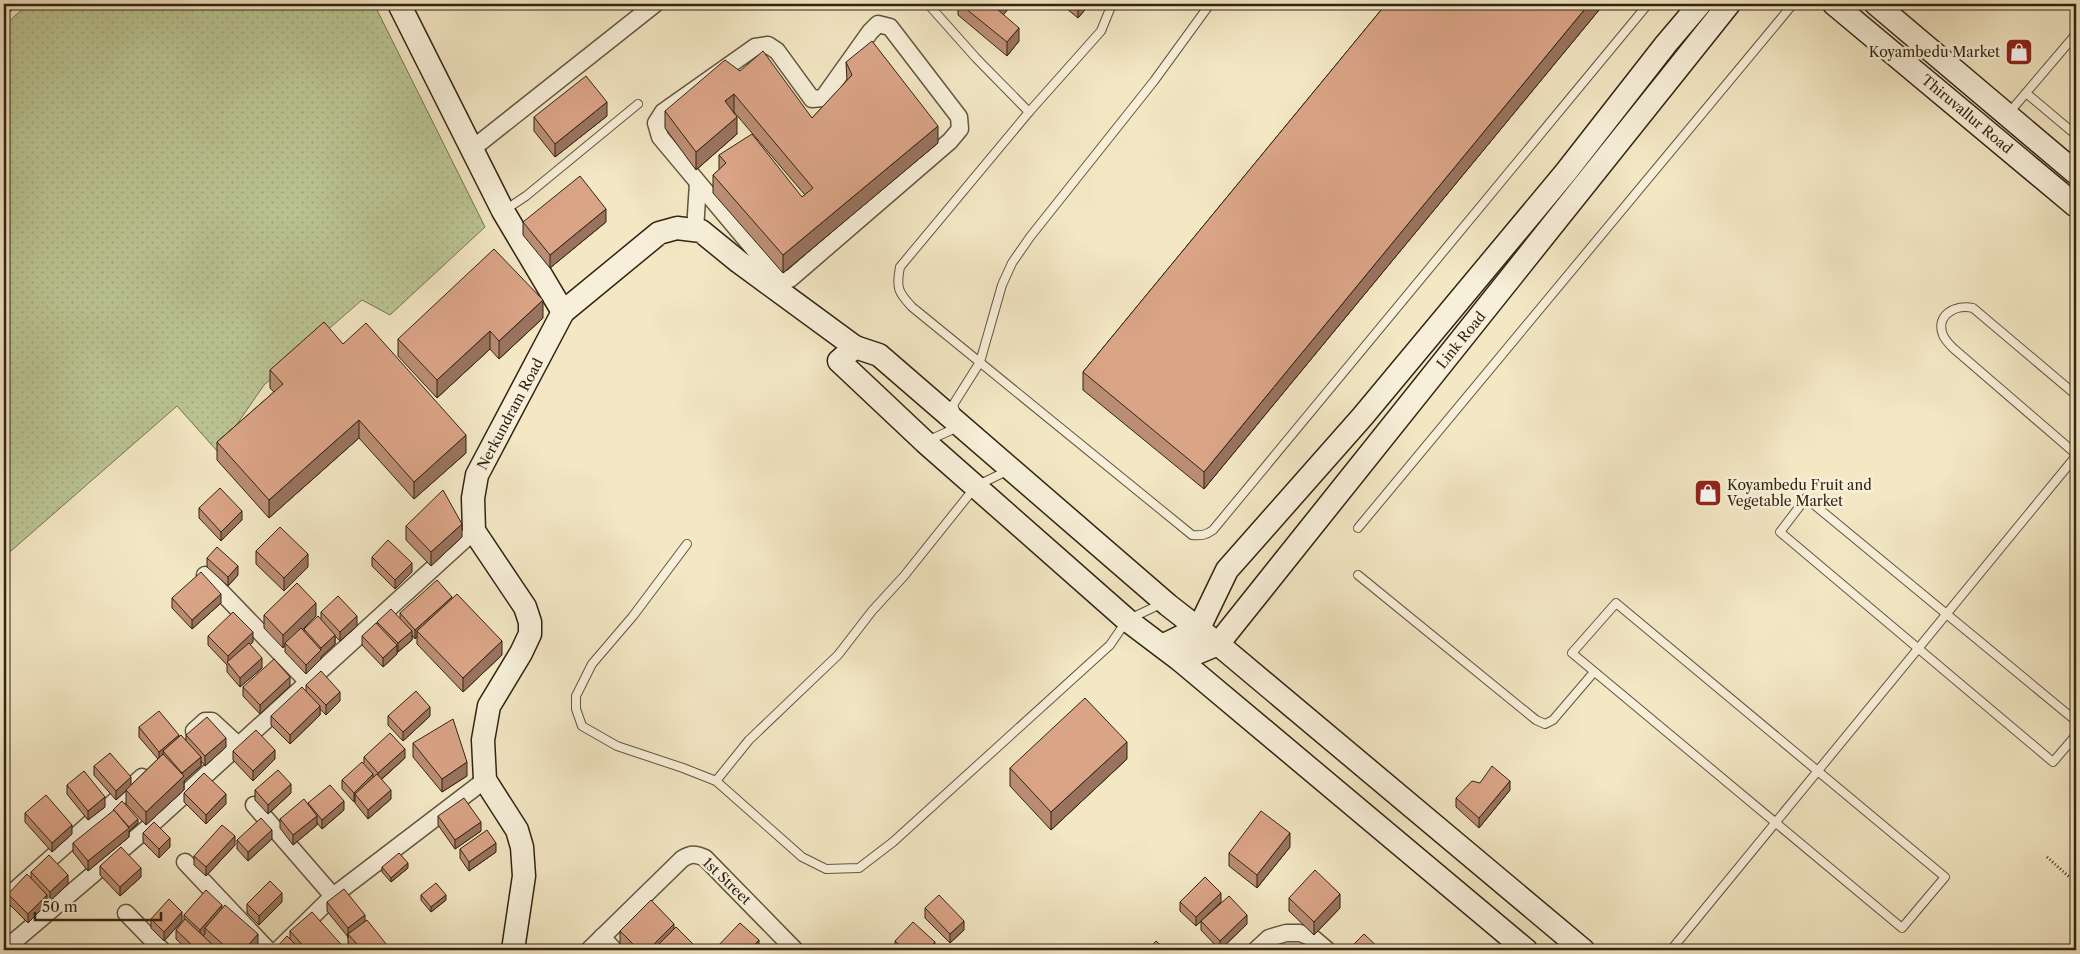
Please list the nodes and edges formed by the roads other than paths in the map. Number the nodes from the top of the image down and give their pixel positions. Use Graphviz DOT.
graph roads {
  1 [pos="399,4"];
  2 [pos="656,4"];
  3 [pos="1112,4"];
  4 [pos="1210,4"];
  5 [pos="1648,4"];
  6 [pos="1700,4"];
  7 [pos="1729,4"];
  8 [pos="1793,4"];
  9 [pos="1834,4"];
  10 [pos="1876,4"];
  11 [pos="932,6"];
  12 [pos="2076,34"];
  13 [pos="2026,92"];
  14 [pos="638,104"];
  15 [pos="1029,112"];
  16 [pos="2007,114"];
  17 [pos="2076,135"];
  18 [pos="472,149"];
  19 [pos="2076,173"];
  20 [pos="698,183"];
  21 [pos="2076,206"];
  22 [pos="503,210"];
  23 [pos="695,230"];
  24 [pos="745,255"];
  25 [pos="563,312"];
  26 [pos="855,347"];
  27 [pos="980,362"];
  28 [pos="2076,395"];
  29 [pos="961,425"];
  30 [pos="925,442"];
  31 [pos="2076,455"];
  32 [pos="1012,468"];
  33 [pos="976,486"];
  34 [pos="1358,528"];
  35 [pos="474,531"];
  36 [pos="687,544"];
  37 [pos="205,575"];
  38 [pos="1358,575"];
  39 [pos="1165,602"];
  40 [pos="1946,613"];
  41 [pos="1127,620"];
  42 [pos="1199,628"];
  43 [pos="1218,644"];
  44 [pos="1162,646"];
  45 [pos="1917,649"];
  46 [pos="1180,660"];
  47 [pos="1594,672"];
  48 [pos="308,682"];
  49 [pos="2076,722"];
  50 [pos="2076,735"];
  51 [pos="183,741"];
  52 [pos="238,745"];
  53 [pos="153,768"];
  54 [pos="1818,770"];
  55 [pos="485,780"];
  56 [pos="716,781"];
  57 [pos="254,805"];
  58 [pos="1775,822"];
  59 [pos="185,862"];
  60 [pos="333,896"];
  61 [pos="4,900"];
  62 [pos="126,913"];
  63 [pos="602,937"];
  64 [pos="4,950"];
  65 [pos="162,950"];
  66 [pos="268,950"];
  67 [pos="278,950"];
  68 [pos="513,950"];
  69 [pos="589,950"];
  70 [pos="614,950"];
  71 [pos="795,950"];
  72 [pos="1256,950"];
  73 [pos="1327,950"];
  74 [pos="1526,950"];
  75 [pos="1584,950"];
  76 [pos="1671,950"];
  1 -- 18 [label="street"];
  2 -- 18 [label="street"];
  3 -- 15 [label="lane"];
  4 -- 27 [label="lane"];
  5 -- 27 [label="lane"];
  6 -- 42 [label="street"];
  7 -- 43 [label="street, Link Road"];
  8 -- 34 [label="lane"];
  9 -- 21 [label="street, Thiruvallur Road"];
  10 -- 16 [label="street"];
  11 -- 15 [label="lane"];
  12 -- 13 [label="lane"];
  13 -- 16 [label="lane"];
  13 -- 17 [label="lane"];
  14 -- 22 [label="lane"];
  15 -- 27 [label="lane"];
  16 -- 19 [label="street"];
  18 -- 22 [label="street"];
  20 -- 23 [label="street"];
  20 -- 24 [label="street"];
  20 -- 24 [label="street"];
  22 -- 25 [label="street"];
  23 -- 24 [label="street"];
  23 -- 25 [label="street"];
  24 -- 26 [label="street"];
  25 -- 35 [label="street, Nerkundram Road"];
  26 -- 29 [label="street"];
  26 -- 30 [label="street"];
  27 -- 29 [label="lane"];
  28 -- 31 [label="lane"];
  29 -- 30 [label="lane"];
  29 -- 32 [label="street"];
  30 -- 33 [label="street"];
  31 -- 40 [label="lane"];
  32 -- 33 [label="lane"];
  32 -- 39 [label="street"];
  33 -- 41 [label="street"];
  33 -- 56 [label="lane"];
  35 -- 48 [label="street"];
  35 -- 55 [label="street"];
  36 -- 56 [label="lane"];
  37 -- 48 [label="street"];
  38 -- 47 [label="lane"];
  39 -- 41 [label="lane"];
  39 -- 42 [label="street"];
  40 -- 45 [label="lane"];
  40 -- 45 [label="lane"];
  40 -- 49 [label="lane"];
  41 -- 44 [label="street"];
  41 -- 56 [label="lane"];
  42 -- 43 [label="street"];
  42 -- 44 [label="street"];
  43 -- 46 [label="street, Link Road"];
  43 -- 75 [label="street"];
  44 -- 46 [label="street"];
  45 -- 50 [label="lane"];
  45 -- 54 [label="lane"];
  46 -- 74 [label="street"];
  47 -- 54 [label="lane"];
  47 -- 58 [label="lane"];
  48 -- 52 [label="street"];
  51 -- 52 [label="street"];
  52 -- 64 [label="street"];
  53 -- 61 [label="street"];
  54 -- 58 [label="lane"];
  54 -- 58 [label="lane"];
  55 -- 60 [label="street"];
  55 -- 68 [label="street"];
  57 -- 60 [label="street"];
  58 -- 76 [label="lane"];
  59 -- 66 [label="street"];
  60 -- 67 [label="street"];
  62 -- 65 [label="street"];
  63 -- 69 [label="street, 1st Street"];
  63 -- 70 [label="street"];
  63 -- 71 [label="street, 1st Street"];
  72 -- 73 [label="street"];
}
